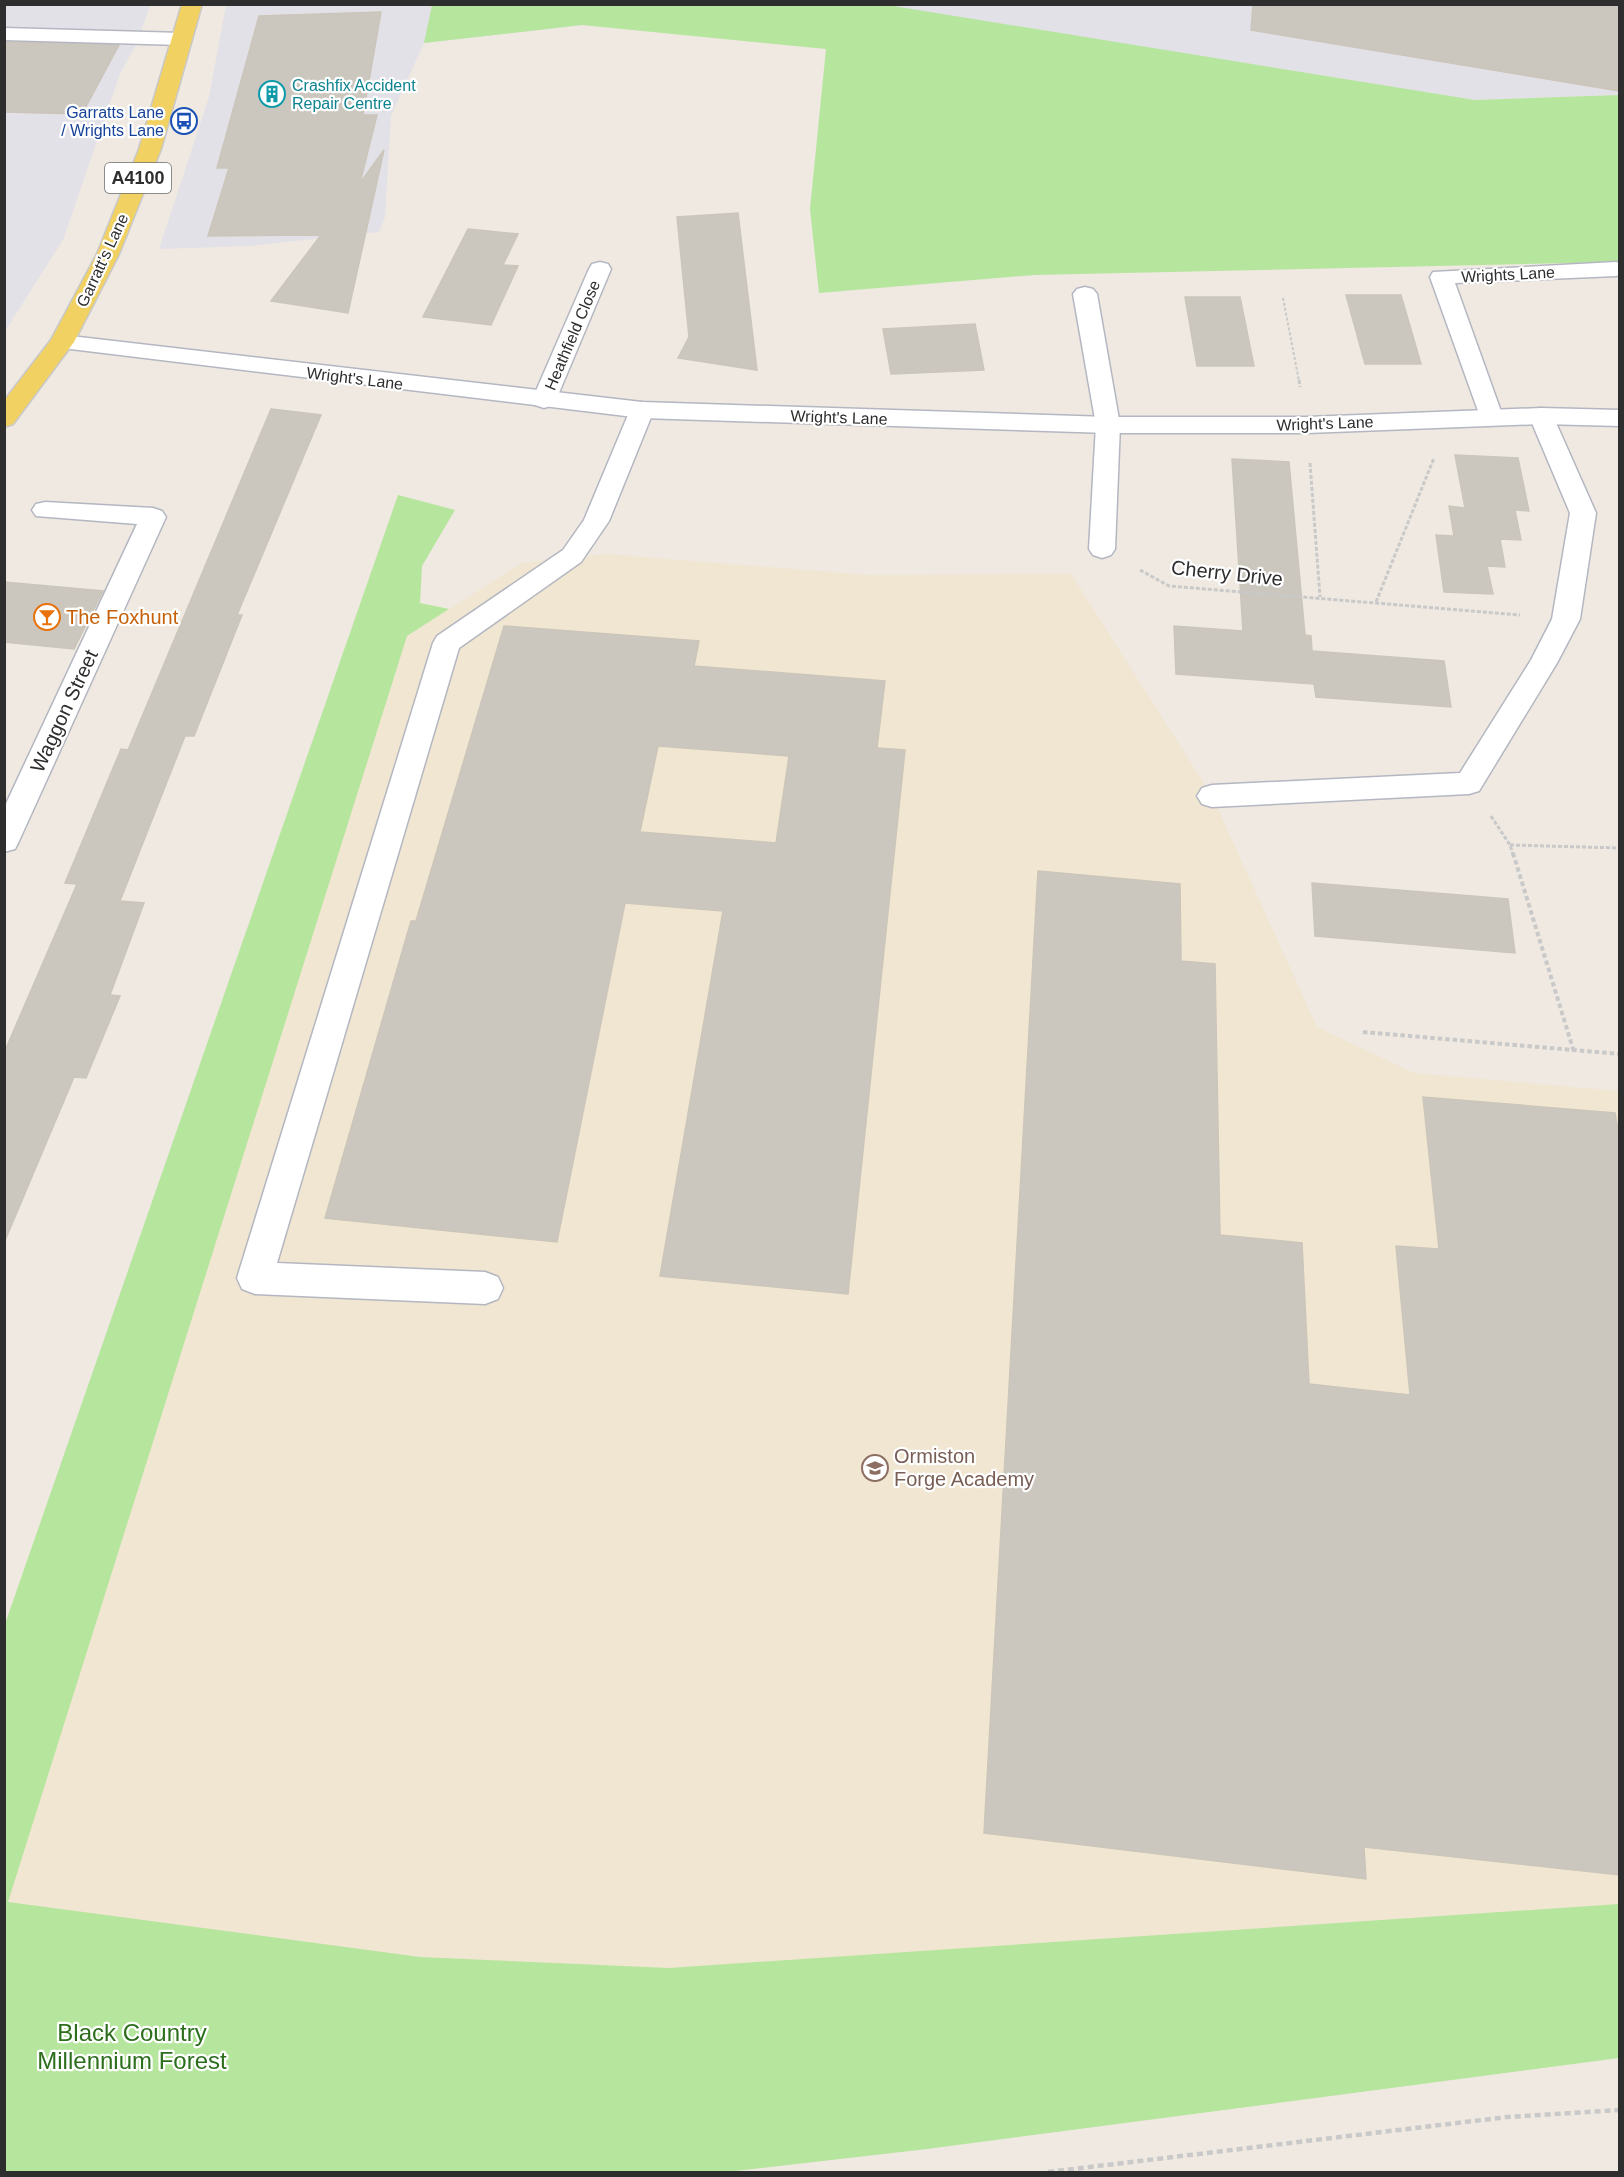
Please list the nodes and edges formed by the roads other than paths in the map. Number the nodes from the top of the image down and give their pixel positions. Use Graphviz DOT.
graph roads {
  1 [pos="192,4"];
  2 [pos="4,34"];
  3 [pos="182,39"];
  4 [pos="600,269"];
  5 [pos="1616,269"];
  6 [pos="1085,294"];
  7 [pos="62,342"];
  8 [pos="544,400"];
  9 [pos="642,410"];
  10 [pos="1541,416"];
  11 [pos="1491,417"];
  12 [pos="1620,418"];
  13 [pos="4,419"];
  14 [pos="1108,425"];
  15 [pos="45,510"];
  16 [pos="1102,549"];
  17 [pos="1212,796"];
  18 [pos="4,841"];
  19 [pos="485,1288"];
  1 -- 3 [label="main road, Garratt's Lane / A4100"];
  2 -- 3 [label="street"];
  3 -- 7 [label="main road, Garratt's Lane / A4100"];
  4 -- 8 [label="street, Heathfield Close"];
  5 -- 11 [label="street, Wrights Lane"];
  6 -- 14 [label="street"];
  7 -- 8 [label="street, Wright's Lane"];
  7 -- 13 [label="main road, A4100"];
  8 -- 9 [label="street, Wright's Lane"];
  9 -- 14 [label="street, Wright's Lane"];
  9 -- 19 [label="street"];
  10 -- 11 [label="street, Wright's Lane"];
  10 -- 12 [label="street, Wright's Lane"];
  10 -- 17 [label="street"];
  11 -- 14 [label="street, Wright's Lane"];
  14 -- 16 [label="street"];
  15 -- 18 [label="street, Waggon Street"];
}
